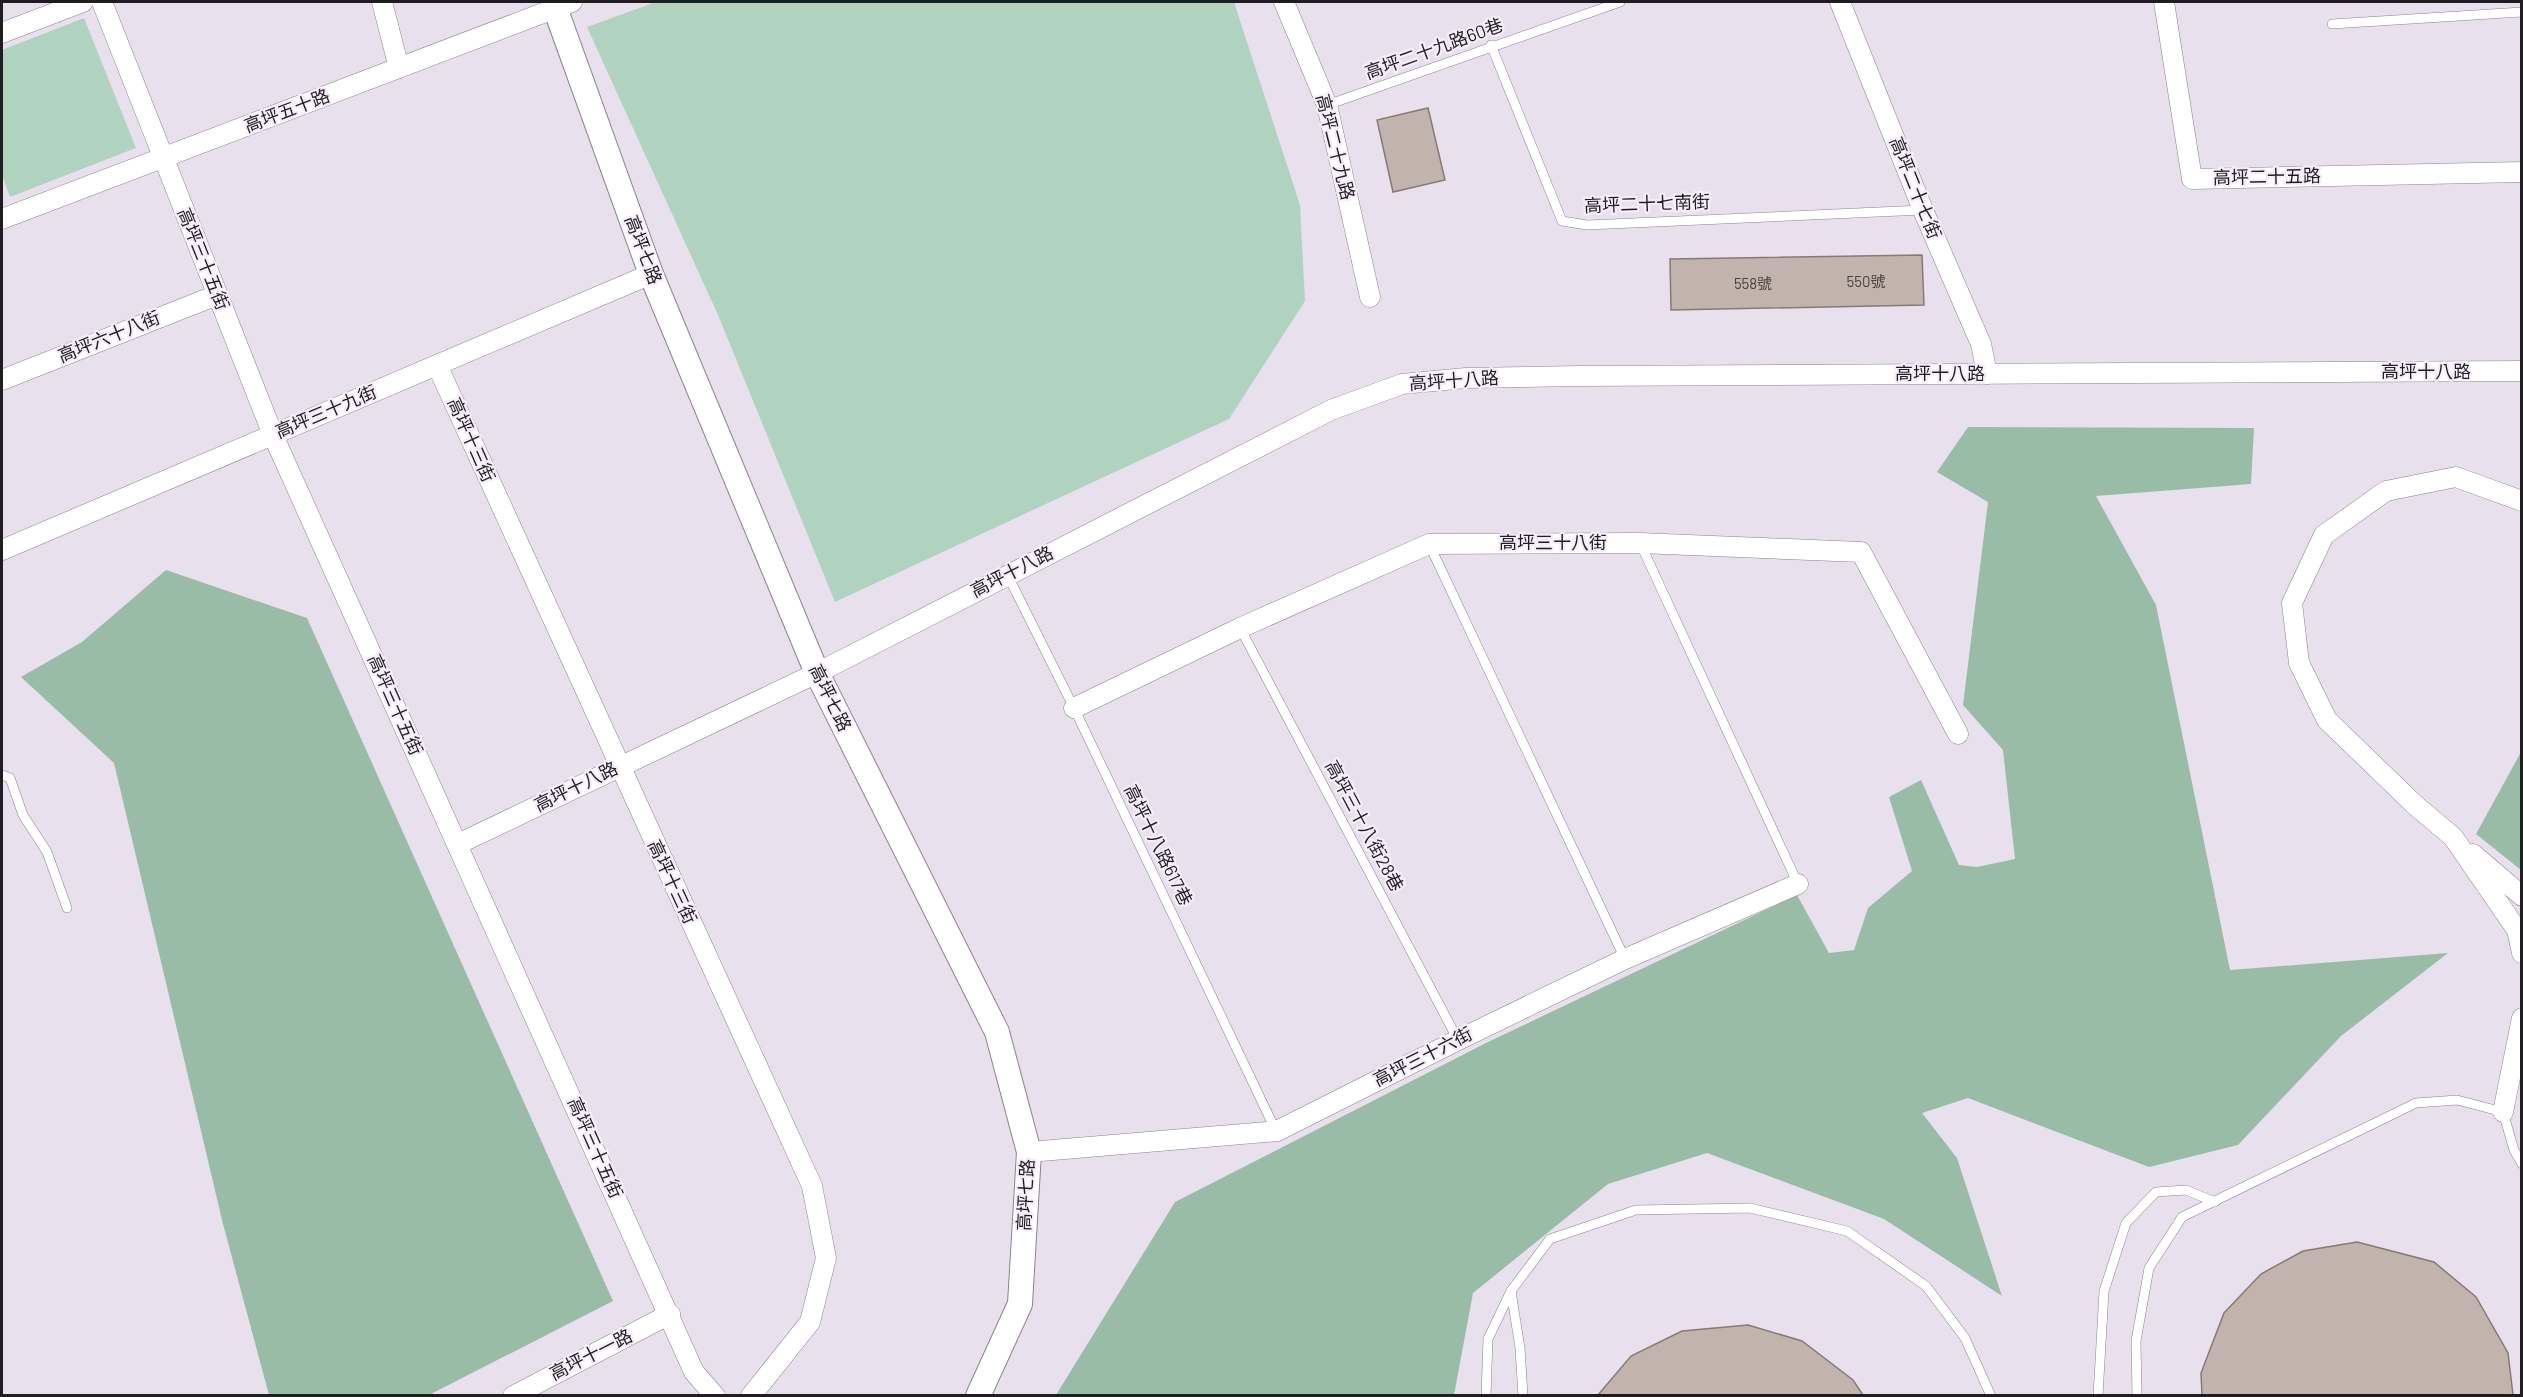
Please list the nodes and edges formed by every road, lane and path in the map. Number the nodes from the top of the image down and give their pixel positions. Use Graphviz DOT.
graph roads {
  1 [pos="83,2"];
  2 [pos="102,2"];
  3 [pos="382,2"];
  4 [pos="1284,2"];
  5 [pos="1620,2"];
  6 [pos="1840,2"];
  7 [pos="2164,2"];
  8 [pos="560,4"];
  9 [pos="2522,12"];
  10 [pos="2332,24"];
  11 [pos="2,33"];
  12 [pos="1491,45"];
  13 [pos="399,68"];
  14 [pos="1327,105"];
  15 [pos="163,159"];
  16 [pos="2522,172"];
  17 [pos="1923,210"];
  18 [pos="2,219"];
  19 [pos="651,274"];
  20 [pos="217,295"];
  21 [pos="1370,297"];
  22 [pos="437,365"];
  23 [pos="2522,371"];
  24 [pos="1987,374"];
  25 [pos="2,380"];
  26 [pos="273,435"];
  27 [pos="2522,501"];
  28 [pos="1640,543"];
  29 [pos="1429,544"];
  30 [pos="2,549"];
  31 [pos="1007,574"];
  32 [pos="1240,628"];
  33 [pos="817,673"];
  34 [pos="1074,708"];
  35 [pos="1958,734"];
  36 [pos="619,766"];
  37 [pos="2,776"];
  38 [pos="2453,837"];
  39 [pos="458,844"];
  40 [pos="1798,884"];
  41 [pos="2522,896"];
  42 [pos="67,908"];
  43 [pos="2522,953"];
  44 [pos="1625,959"];
  45 [pos="2522,1018"];
  46 [pos="1458,1040"];
  47 [pos="2503,1112"];
  48 [pos="1277,1131"];
  49 [pos="1029,1152"];
  50 [pos="2522,1164"];
  51 [pos="2215,1202"];
  52 [pos="1511,1291"];
  53 [pos="670,1314"];
  54 [pos="513,1395"];
  55 [pos="715,1395"];
  56 [pos="751,1395"];
  57 [pos="978,1395"];
  58 [pos="1486,1395"];
  59 [pos="1523,1395"];
  60 [pos="1991,1395"];
  61 [pos="2098,1395"];
  62 [pos="2137,1395"];
  1 -- 11 [label="street"];
  2 -- 15 [label="street, 高坪三十五街"];
  3 -- 13 [label="street"];
  4 -- 14 [label="street, 高坪二十九路"];
  5 -- 12 [label="lane, 高坪二十九路60巷"];
  6 -- 17 [label="street, 高坪二十七街"];
  7 -- 16 [label="street, 高坪二十五路"];
  8 -- 13 [label="street, 高坪五十路"];
  8 -- 19 [label="street, 高坪七路"];
  9 -- 10 [label="lane"];
  12 -- 14 [label="lane, 高坪二十九路60巷"];
  12 -- 17 [label="lane, 高坪二十七南街"];
  13 -- 15 [label="street, 高坪五十路"];
  14 -- 21 [label="street, 高坪二十九路"];
  15 -- 18 [label="street, 高坪五十路"];
  15 -- 20 [label="street, 高坪三十五街"];
  17 -- 24 [label="street, 高坪二十七街"];
  19 -- 22 [label="street, 高坪三十九街"];
  19 -- 33 [label="street, 高坪七路"];
  20 -- 25 [label="street, 高坪六十八街"];
  20 -- 26 [label="street, 高坪三十五街"];
  22 -- 26 [label="street, 高坪三十九街"];
  22 -- 36 [label="street, 高坪十三街"];
  23 -- 24 [label="street, 高坪十八路"];
  24 -- 31 [label="street, 高坪十八路"];
  26 -- 30 [label="street, 高坪三十九街"];
  26 -- 39 [label="street, 高坪三十五街"];
  27 -- 38 [label="street"];
  28 -- 29 [label="street, 高坪三十八街"];
  28 -- 35 [label="street, 高坪三十八街"];
  28 -- 40 [label="lane"];
  29 -- 32 [label="street, 高坪三十八街"];
  29 -- 44 [label="lane"];
  31 -- 33 [label="street, 高坪十八路"];
  31 -- 34 [label="lane, 高坪十八路617巷"];
  32 -- 34 [label="street, 高坪三十八街"];
  32 -- 46 [label="lane, 高坪三十八街28巷"];
  33 -- 36 [label="street, 高坪十八路"];
  33 -- 49 [label="street, 高坪七路"];
  34 -- 48 [label="lane, 高坪十八路617巷"];
  36 -- 39 [label="street, 高坪十八路"];
  36 -- 56 [label="street, 高坪十三街"];
  37 -- 42 [label="lane"];
  38 -- 41 [label="street"];
  38 -- 43 [label="street"];
  39 -- 53 [label="street, 高坪三十五街"];
  40 -- 44 [label="street, 高坪三十六街"];
  44 -- 46 [label="street, 高坪三十六街"];
  45 -- 47 [label="street"];
  46 -- 48 [label="street, 高坪三十六街"];
  47 -- 50 [label="lane"];
  47 -- 51 [label="lane"];
  48 -- 49 [label="street, 高坪三十六街"];
  49 -- 57 [label="street, 高坪七路"];
  51 -- 61 [label="lane"];
  51 -- 62 [label="lane"];
  52 -- 58 [label="lane"];
  52 -- 59 [label="lane"];
  52 -- 60 [label="lane"];
  53 -- 54 [label="street, 高坪十一路"];
  53 -- 55 [label="street, 高坪三十五街"];
}
